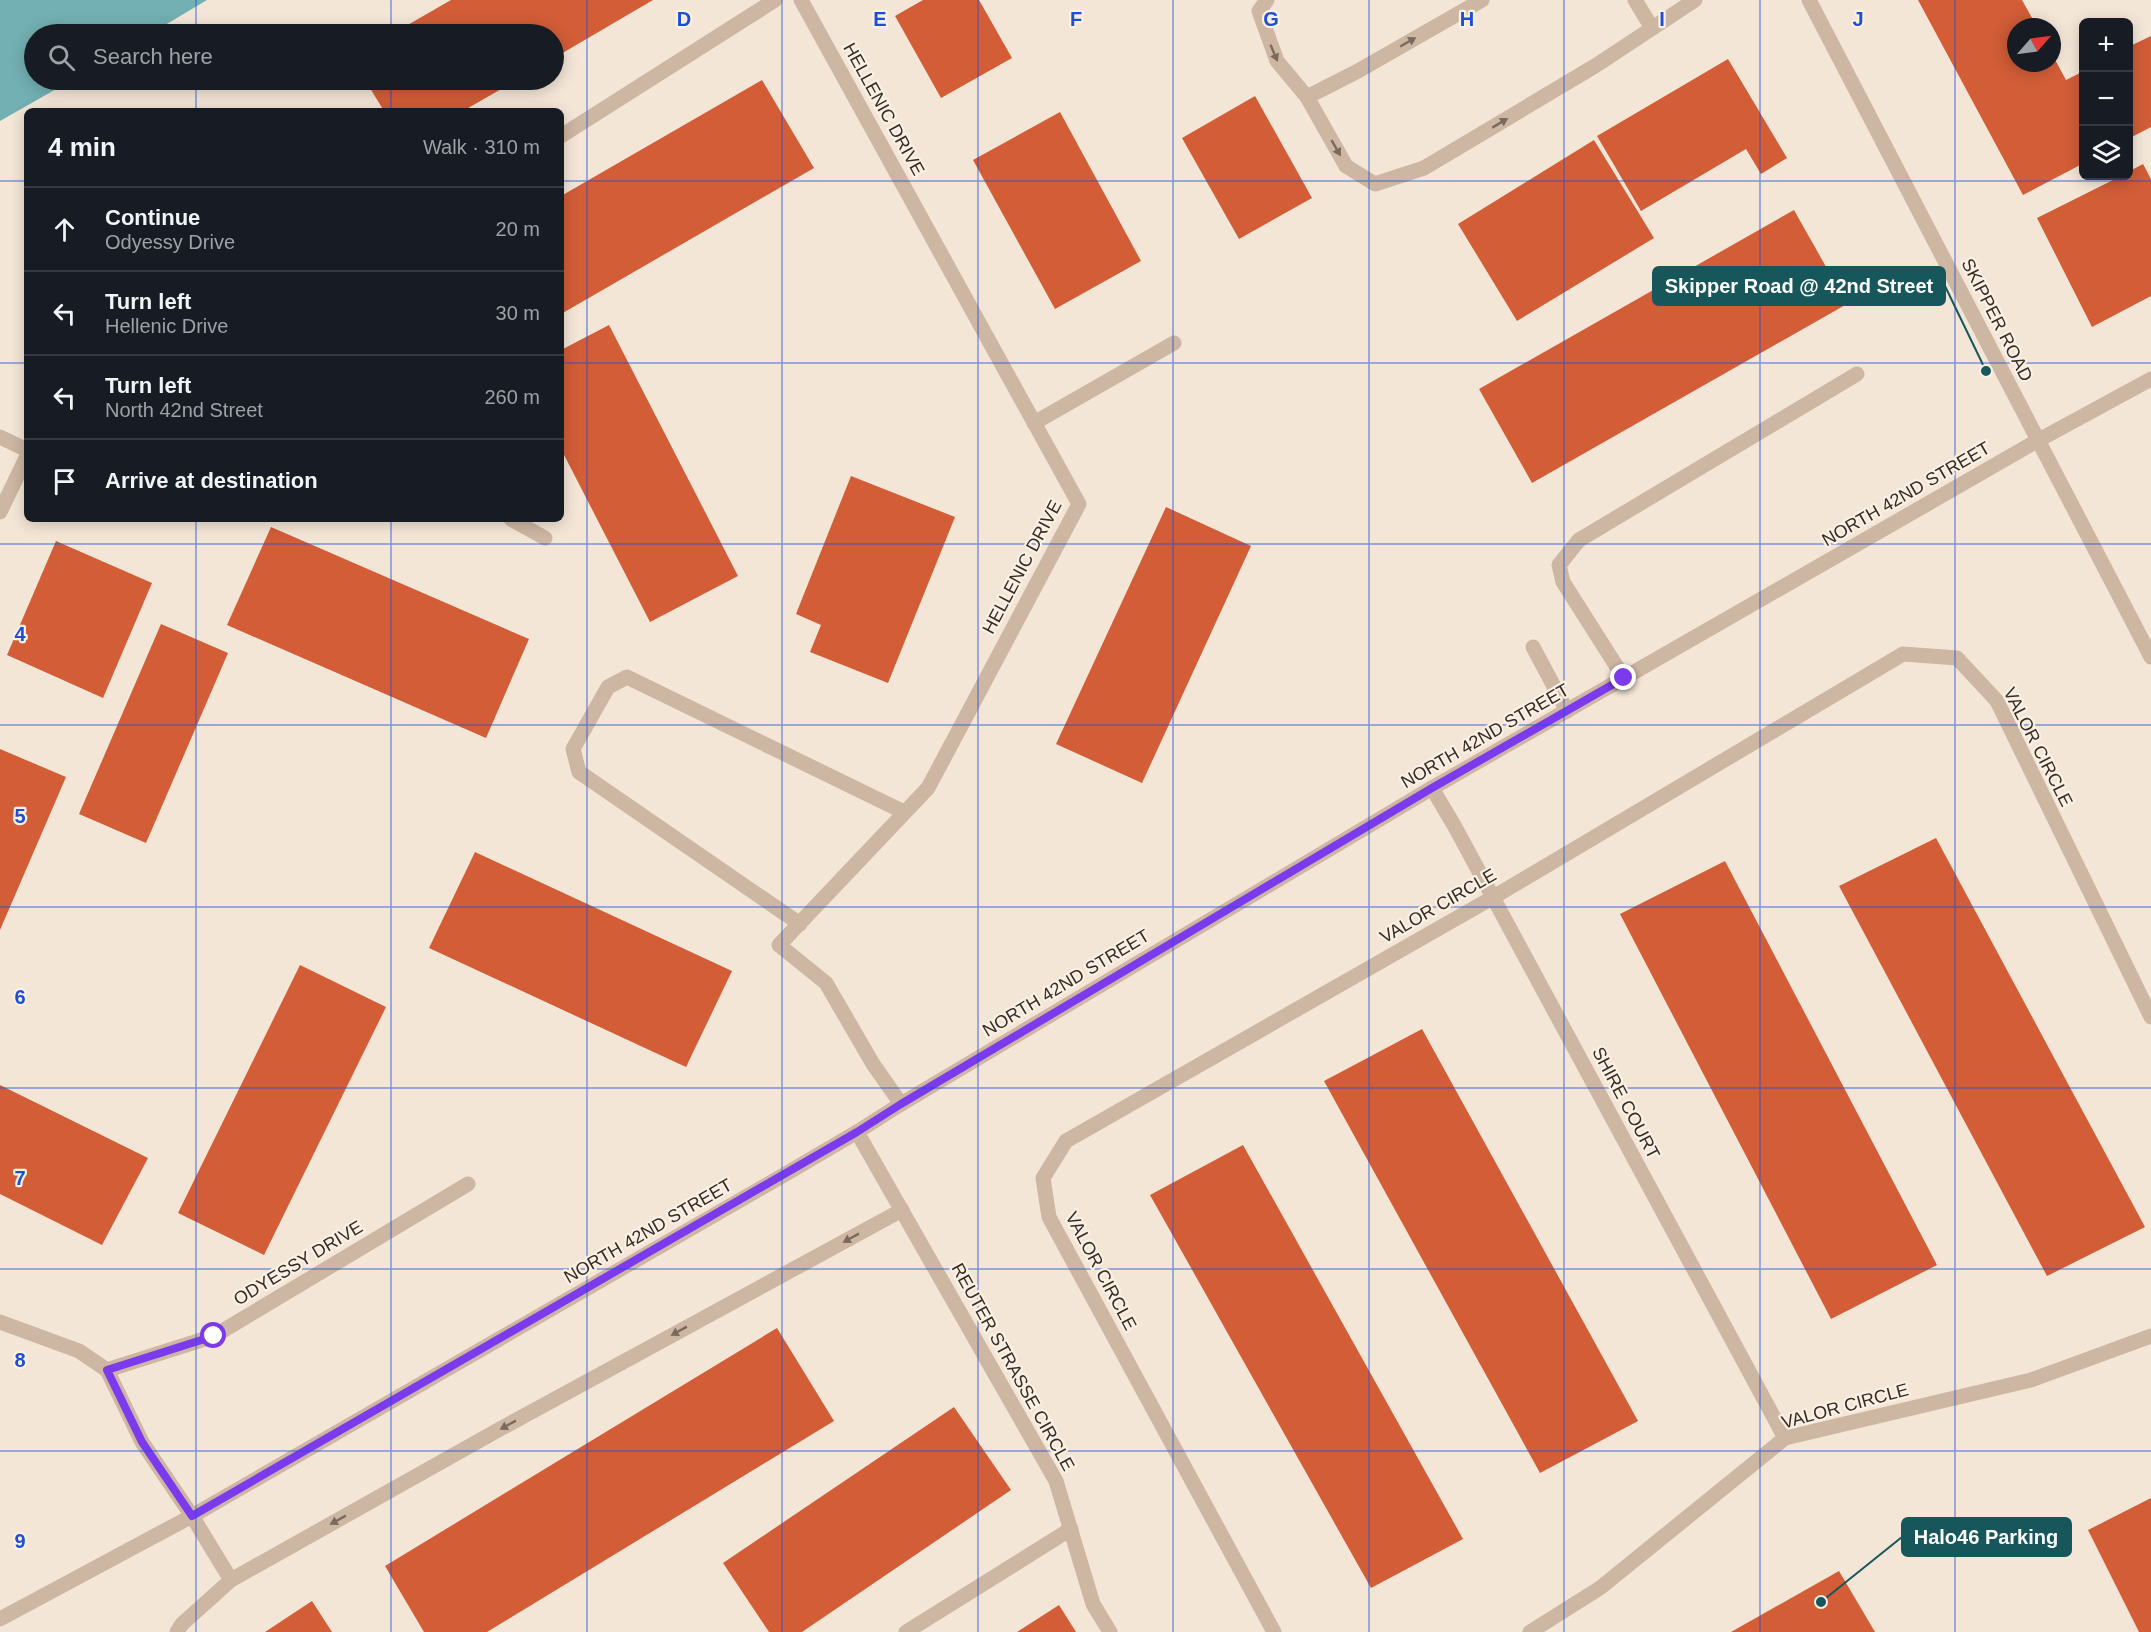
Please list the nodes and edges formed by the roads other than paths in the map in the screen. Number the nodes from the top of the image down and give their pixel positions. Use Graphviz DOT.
graph roads {
  1 [pos="775,0"];
  2 [pos="801,0"];
  3 [pos="1267,0"];
  4 [pos="1482,0"];
  5 [pos="1635,0"];
  6 [pos="1695,0"];
  7 [pos="1809,0"];
  8 [pos="1652,28"];
  9 [pos="1307,97"];
  10 [pos="564,134"];
  11 [pos="1174,343"];
  12 [pos="1857,374"];
  13 [pos="2151,379"];
  14 [pos="1034,423"];
  15 [pos="0,437"];
  16 [pos="2037,441"];
  17 [pos="24,449"];
  18 [pos="24,462"];
  19 [pos="0,512"];
  20 [pos="516,522"];
  21 [pos="545,538"];
  22 [pos="1533,647"];
  23 [pos="2151,657"];
  24 [pos="1624,678"];
  25 [pos="1567,711"];
  26 [pos="1432,788"];
  27 [pos="904,812"];
  28 [pos="1492,898"];
  29 [pos="800,924"];
  30 [pos="2151,1017"];
  31 [pos="901,1104"];
  32 [pos="857,1132"];
  33 [pos="468,1184"];
  34 [pos="902,1210"];
  35 [pos="0,1322"];
  36 [pos="2151,1336"];
  37 [pos="107,1370"];
  38 [pos="1785,1438"];
  39 [pos="192,1516"];
  40 [pos="1071,1529"];
  41 [pos="231,1580"];
  42 [pos="0,1619"];
  43 [pos="177,1632"];
  44 [pos="906,1632"];
  45 [pos="1110,1632"];
  46 [pos="1274,1632"];
  47 [pos="1530,1632"];
  1 -- 10 [label="street"];
  2 -- 14 [label="street, HELLENIC DRIVE"];
  3 -- 9 [label="street, one-way"];
  9 -- 4 [label="street, one-way"];
  5 -- 8 [label="street"];
  6 -- 8 [label="street"];
  7 -- 16 [label="street, SKIPPER ROAD"];
  9 -- 8 [label="street, one-way"];
  11 -- 14 [label="street"];
  12 -- 24 [label="street"];
  13 -- 16 [label="street, NORTH 42ND STREET"];
  14 -- 27 [label="street, HELLENIC DRIVE"];
  15 -- 17 [label="street"];
  16 -- 23 [label="street, SKIPPER ROAD"];
  16 -- 24 [label="street, NORTH 42ND STREET"];
  18 -- 19 [label="street"];
  20 -- 21 [label="street"];
  22 -- 25 [label="street"];
  24 -- 25 [label="street, NORTH 42ND STREET"];
  25 -- 26 [label="street, NORTH 42ND STREET"];
  26 -- 28 [label="street, SHIRE COURT"];
  26 -- 31 [label="street, NORTH 42ND STREET"];
  27 -- 29 [label="street, HELLENIC DRIVE"];
  27 -- 29 [label="street"];
  28 -- 30 [label="street, VALOR CIRCLE"];
  28 -- 38 [label="street, SHIRE COURT"];
  28 -- 46 [label="street, VALOR CIRCLE"];
  29 -- 31 [label="street, HELLENIC DRIVE"];
  31 -- 32 [label="street, NORTH 42ND STREET"];
  32 -- 34 [label="street, REUTER STRASSE CIRCLE"];
  32 -- 39 [label="street, NORTH 42ND STREET"];
  33 -- 37 [label="street, ODYESSY DRIVE"];
  34 -- 40 [label="street, REUTER STRASSE CIRCLE"];
  34 -- 41 [label="street, one-way"];
  35 -- 37 [label="street"];
  36 -- 38 [label="street, VALOR CIRCLE"];
  37 -- 39 [label="street"];
  38 -- 47 [label="street, VALOR CIRCLE"];
  39 -- 41 [label="street"];
  39 -- 42 [label="street, NORTH 42ND STREET"];
  40 -- 44 [label="street"];
  40 -- 45 [label="street, REUTER STRASSE CIRCLE"];
  41 -- 43 [label="street"];
}
